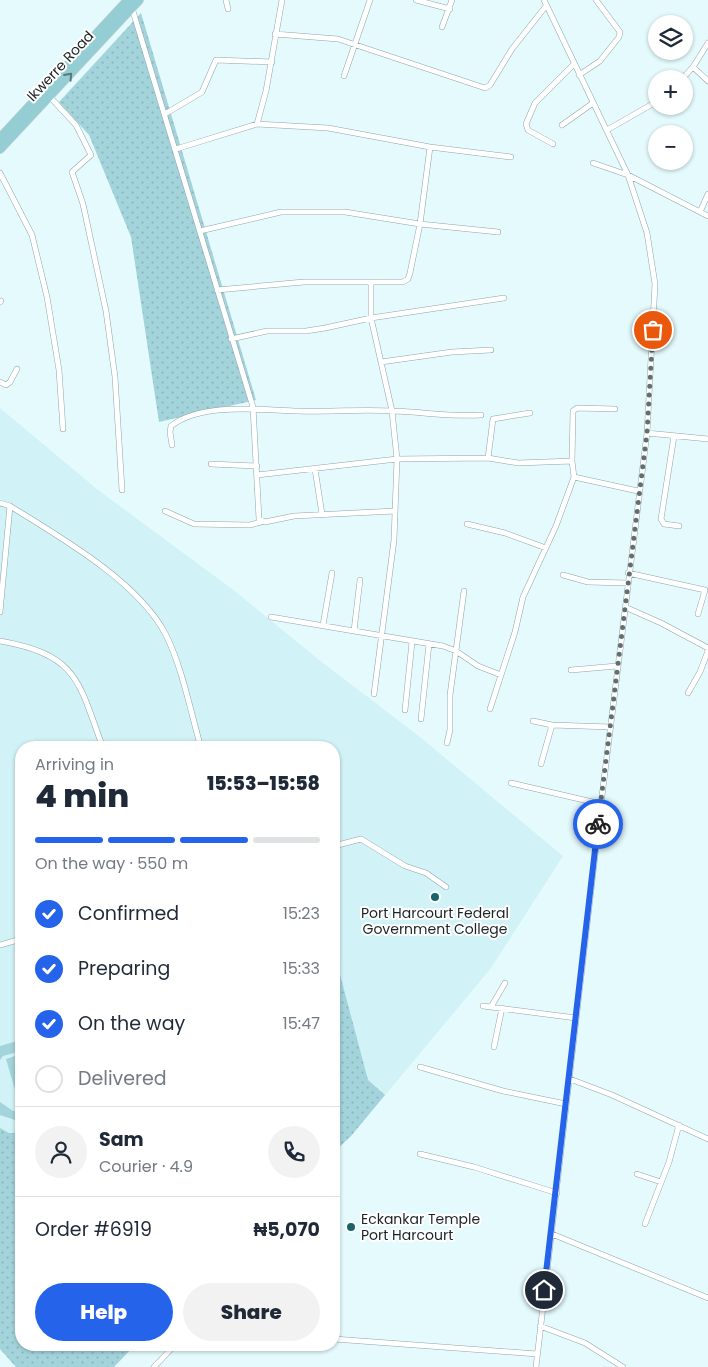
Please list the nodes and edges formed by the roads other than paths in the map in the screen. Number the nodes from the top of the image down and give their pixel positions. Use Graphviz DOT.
graph roads {
  1 [pos="139,0"];
  2 [pos="226,0"];
  3 [pos="282,0"];
  4 [pos="370,0"];
  5 [pos="416,0"];
  6 [pos="452,0"];
  7 [pos="544,0"];
  8 [pos="596,0"];
  9 [pos="130,4"];
  10 [pos="546,6"];
  11 [pos="228,9"];
  12 [pos="450,9"];
  13 [pos="442,27"];
  14 [pos="275,34"];
  15 [pos="354,43"];
  16 [pos="708,43"];
  17 [pos="272,62"];
  18 [pos="574,64"];
  19 [pos="693,67"];
  20 [pos="690,70"];
  21 [pos="579,75"];
  22 [pos="344,76"];
  23 [pos="708,81"];
  24 [pos="50,97"];
  25 [pos="593,103"];
  26 [pos="648,107"];
  27 [pos="165,114"];
  28 [pos="257,124"];
  29 [pos="562,125"];
  30 [pos="607,130"];
  31 [pos="0,138"];
  32 [pos="553,144"];
  33 [pos="430,147"];
  34 [pos="0,149"];
  35 [pos="176,149"];
  36 [pos="511,158"];
  37 [pos="593,163"];
  38 [pos="0,173"];
  39 [pos="628,175"];
  40 [pos="708,194"];
  41 [pos="700,212"];
  42 [pos="708,216"];
  43 [pos="420,224"];
  44 [pos="200,231"];
  45 [pos="498,232"];
  46 [pos="371,282"];
  47 [pos="217,290"];
  48 [pos="504,298"];
  49 [pos="371,318"];
  50 [pos="231,339"];
  51 [pos="491,350"];
  52 [pos="381,362"];
  53 [pos="17,369"];
  54 [pos="0,382"];
  55 [pos="254,407"];
  56 [pos="615,409"];
  57 [pos="392,410"];
  58 [pos="530,413"];
  59 [pos="482,415"];
  60 [pos="63,429"];
  61 [pos="647,433"];
  62 [pos="674,436"];
  63 [pos="708,438"];
  64 [pos="172,445"];
  65 [pos="488,458"];
  66 [pos="397,459"];
  67 [pos="572,461"];
  68 [pos="211,464"];
  69 [pos="256,466"];
  70 [pos="315,469"];
  71 [pos="257,475"];
  72 [pos="574,477"];
  73 [pos="122,490"];
  74 [pos="638,490"];
  75 [pos="0,503"];
  76 [pos="10,506"];
  77 [pos="164,511"];
  78 [pos="395,511"];
  79 [pos="322,514"];
  80 [pos="261,522"];
  81 [pos="467,524"];
  82 [pos="679,526"];
  83 [pos="546,548"];
  84 [pos="332,573"];
  85 [pos="628,573"];
  86 [pos="563,575"];
  87 [pos="360,580"];
  88 [pos="627,583"];
  89 [pos="464,592"];
  90 [pos="625,607"];
  91 [pos="0,612"];
  92 [pos="698,614"];
  93 [pos="271,617"];
  94 [pos="322,626"];
  95 [pos="354,631"];
  96 [pos="382,636"];
  97 [pos="0,641"];
  98 [pos="412,642"];
  99 [pos="429,644"];
  100 [pos="708,650"];
  101 [pos="456,651"];
  102 [pos="617,666"];
  103 [pos="571,670"];
  104 [pos="501,675"];
  105 [pos="688,693"];
  106 [pos="374,694"];
  107 [pos="490,709"];
  108 [pos="406,710"];
  109 [pos="422,719"];
  110 [pos="533,721"];
  111 [pos="552,724"];
  112 [pos="611,727"];
  113 [pos="100,741"];
  114 [pos="199,741"];
  115 [pos="447,743"];
  116 [pos="541,764"];
  117 [pos="511,783"];
  118 [pos="601,804"];
  119 [pos="340,844"];
  120 [pos="446,887"];
  121 [pos="15,941"];
  122 [pos="0,945"];
  123 [pos="505,983"];
  124 [pos="483,1006"];
  125 [pos="491,1007"];
  126 [pos="502,1008"];
  127 [pos="576,1018"];
  128 [pos="494,1047"];
  129 [pos="420,1067"];
  130 [pos="570,1079"];
  131 [pos="566,1104"];
  132 [pos="679,1124"];
  133 [pos="708,1139"];
  134 [pos="420,1154"];
  135 [pos="637,1174"];
  136 [pos="662,1182"];
  137 [pos="557,1193"];
  138 [pos="645,1224"];
  139 [pos="552,1234"];
  140 [pos="708,1298"];
  141 [pos="540,1326"];
  142 [pos="340,1339"];
  143 [pos="169,1351"];
  144 [pos="537,1354"];
  145 [pos="154,1367"];
  146 [pos="536,1367"];
  147 [pos="623,1367"];
  1 -- 9 [label="main road, Ikwerre Road"];
  2 -- 11 [label="street"];
  3 -- 14 [label="street"];
  4 -- 15 [label="street"];
  5 -- 12 [label="street"];
  6 -- 12 [label="street"];
  7 -- 10 [label="street"];
  8 -- 21 [label="street"];
  24 -- 9 [label="main road, Ikwerre Road, one-way"];
  9 -- 27 [label="street"];
  9 -- 31 [label="main road, Ikwerre Road"];
  10 -- 15 [label="street"];
  10 -- 18 [label="street"];
  12 -- 13 [label="street"];
  14 -- 15 [label="street"];
  14 -- 17 [label="street"];
  15 -- 22 [label="street"];
  16 -- 19 [label="street"];
  17 -- 27 [label="street"];
  17 -- 28 [label="street"];
  18 -- 21 [label="street"];
  18 -- 32 [label="street"];
  19 -- 20 [label="street"];
  19 -- 23 [label="street"];
  21 -- 25 [label="street"];
  24 -- 34 [label="main road, Ikwerre Road"];
  24 -- 73 [label="street"];
  25 -- 29 [label="street"];
  25 -- 30 [label="street"];
  26 -- 30 [label="street"];
  27 -- 35 [label="street"];
  28 -- 33 [label="street"];
  28 -- 35 [label="street"];
  30 -- 39 [label="street"];
  33 -- 36 [label="street"];
  33 -- 43 [label="street"];
  35 -- 44 [label="street"];
  37 -- 39 [label="street"];
  38 -- 60 [label="street"];
  39 -- 41 [label="street"];
  39 -- 61 [label="street"];
  40 -- 41 [label="street"];
  41 -- 42 [label="street"];
  43 -- 44 [label="street"];
  43 -- 45 [label="street"];
  43 -- 46 [label="street"];
  44 -- 47 [label="street"];
  46 -- 47 [label="street"];
  46 -- 49 [label="street"];
  47 -- 50 [label="street"];
  48 -- 49 [label="street"];
  49 -- 50 [label="street"];
  49 -- 52 [label="street"];
  50 -- 55 [label="street"];
  51 -- 52 [label="street"];
  52 -- 57 [label="street"];
  53 -- 54 [label="street"];
  55 -- 57 [label="street"];
  55 -- 64 [label="street"];
  55 -- 69 [label="street"];
  56 -- 67 [label="street"];
  57 -- 59 [label="street"];
  57 -- 66 [label="street"];
  58 -- 65 [label="street"];
  61 -- 62 [label="street"];
  61 -- 74 [label="street"];
  62 -- 63 [label="street"];
  62 -- 82 [label="street"];
  65 -- 66 [label="street"];
  65 -- 67 [label="street"];
  66 -- 70 [label="street"];
  66 -- 78 [label="street"];
  67 -- 72 [label="street"];
  68 -- 69 [label="street"];
  69 -- 71 [label="street"];
  70 -- 71 [label="street"];
  70 -- 79 [label="street"];
  71 -- 80 [label="street"];
  72 -- 74 [label="street"];
  72 -- 83 [label="street"];
  74 -- 85 [label="street"];
  75 -- 76 [label="street"];
  76 -- 91 [label="street"];
  76 -- 114 [label="street"];
  77 -- 80 [label="street"];
  78 -- 79 [label="street"];
  78 -- 96 [label="street"];
  79 -- 80 [label="street"];
  81 -- 83 [label="street"];
  83 -- 104 [label="street"];
  84 -- 94 [label="street"];
  85 -- 88 [label="street"];
  85 -- 92 [label="street"];
  86 -- 88 [label="street"];
  87 -- 95 [label="street"];
  88 -- 90 [label="street"];
  89 -- 101 [label="street"];
  90 -- 100 [label="street"];
  90 -- 102 [label="street"];
  93 -- 94 [label="street"];
  94 -- 95 [label="street"];
  95 -- 96 [label="street"];
  96 -- 98 [label="street"];
  96 -- 106 [label="street"];
  97 -- 113 [label="street"];
  98 -- 99 [label="street"];
  98 -- 108 [label="street"];
  99 -- 101 [label="street"];
  99 -- 109 [label="street"];
  100 -- 105 [label="street"];
  101 -- 104 [label="street"];
  101 -- 115 [label="street"];
  102 -- 103 [label="street"];
  102 -- 112 [label="street"];
  104 -- 107 [label="street"];
  110 -- 111 [label="street"];
  111 -- 112 [label="street"];
  111 -- 116 [label="street"];
  112 -- 118 [label="street"];
  117 -- 118 [label="street"];
  118 -- 127 [label="street"];
  119 -- 120 [label="street"];
  121 -- 122 [label="street"];
  123 -- 125 [label="street"];
  124 -- 125 [label="street"];
  125 -- 126 [label="street"];
  126 -- 127 [label="street"];
  126 -- 128 [label="street"];
  127 -- 130 [label="street"];
  129 -- 131 [label="street"];
  130 -- 131 [label="street"];
  130 -- 132 [label="street"];
  131 -- 137 [label="street"];
  132 -- 133 [label="street"];
  132 -- 136 [label="street"];
  134 -- 137 [label="street"];
  135 -- 136 [label="street"];
  136 -- 138 [label="street"];
  137 -- 139 [label="street"];
  139 -- 140 [label="street"];
  139 -- 141 [label="street"];
  141 -- 144 [label="street"];
  141 -- 147 [label="street"];
  142 -- 144 [label="street"];
  143 -- 145 [label="street"];
  144 -- 146 [label="street"];
}
